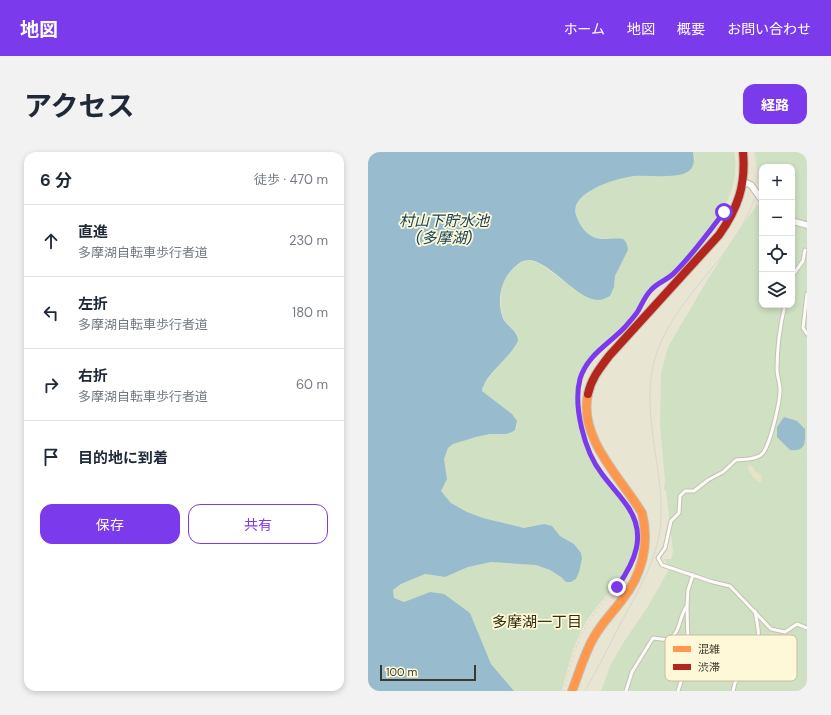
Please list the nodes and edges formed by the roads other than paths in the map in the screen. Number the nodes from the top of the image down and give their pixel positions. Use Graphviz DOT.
graph roads {
  1 [pos="743,152"];
  2 [pos="744,182"];
  3 [pos="759,196"];
  4 [pos="795,222"];
  5 [pos="807,225"];
  6 [pos="805,250"];
  7 [pos="795,272"];
  8 [pos="807,294"];
  9 [pos="784,308"];
  10 [pos="807,334"];
  11 [pos="693,575"];
  12 [pos="687,606"];
  13 [pos="755,612"];
  14 [pos="807,628"];
  15 [pos="675,635"];
  16 [pos="688,635"];
  17 [pos="759,635"];
  18 [pos="665,640"];
  19 [pos="681,681"];
  20 [pos="736,681"];
  21 [pos="572,691"];
  22 [pos="626,691"];
  23 [pos="678,691"];
  24 [pos="733,691"];
  1 -- 2 [label="street"];
  2 -- 3 [label="street"];
  2 -- 21 [label="street"];
  4 -- 5 [label="street"];
  6 -- 7 [label="lane"];
  8 -- 10 [label="lane"];
  9 -- 11 [label="lane"];
  11 -- 12 [label="lane"];
  11 -- 13 [label="lane"];
  12 -- 15 [label="lane"];
  12 -- 16 [label="lane"];
  13 -- 14 [label="lane"];
  13 -- 17 [label="lane"];
  18 -- 22 [label="lane"];
  19 -- 23 [label="lane"];
  20 -- 24 [label="lane"];
}
